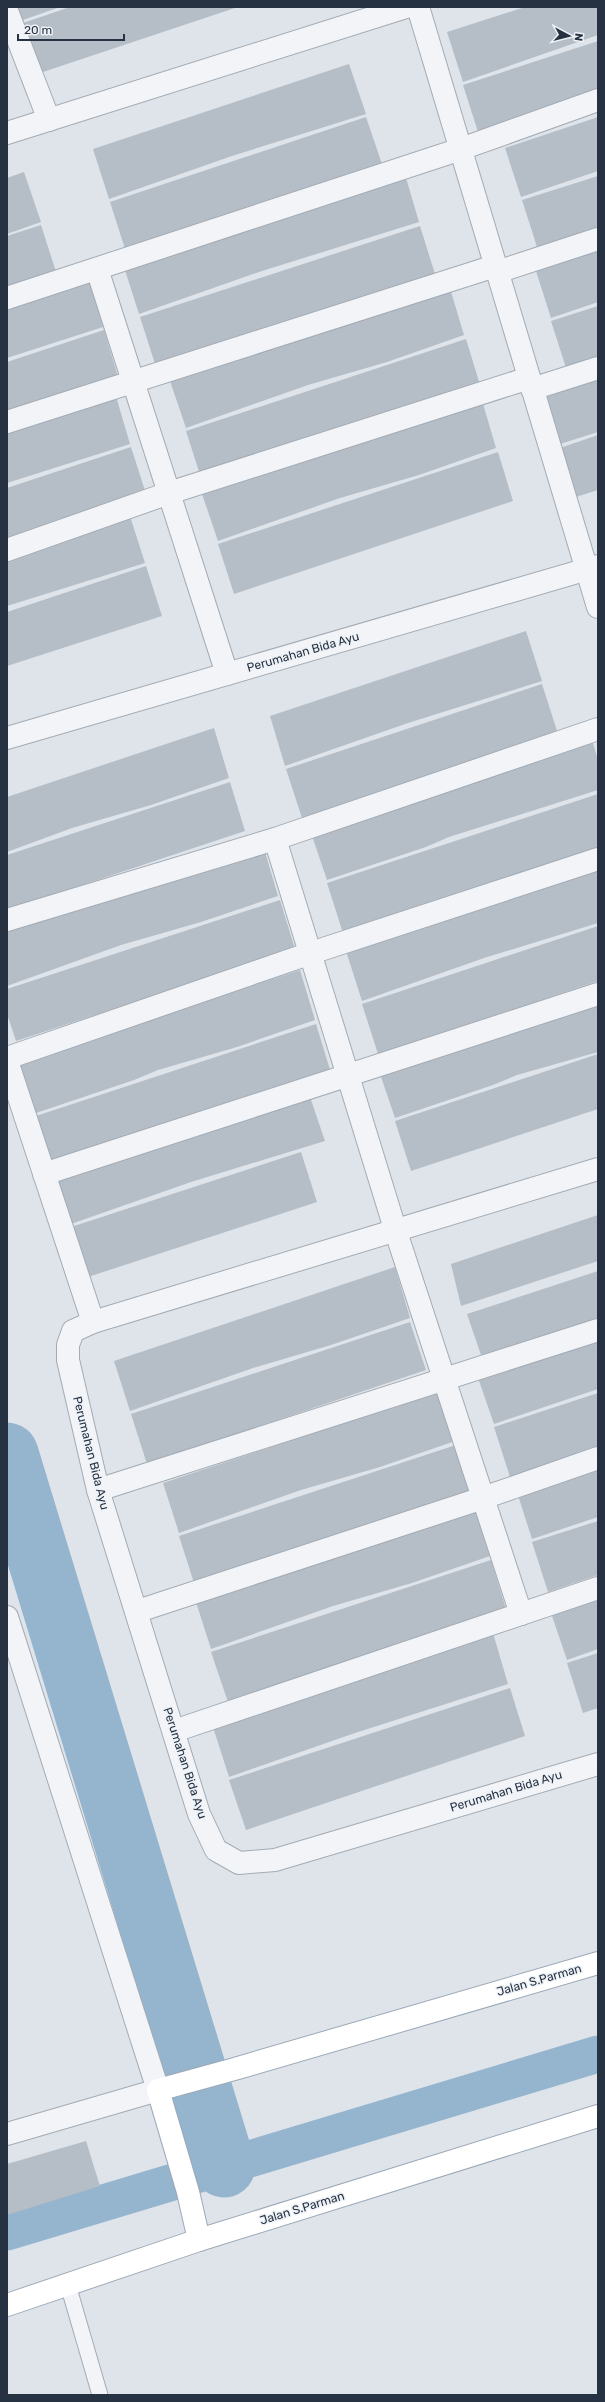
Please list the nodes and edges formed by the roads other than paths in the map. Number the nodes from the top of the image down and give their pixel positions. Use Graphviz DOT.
graph roads {
  1 [pos="406,7"];
  2 [pos="418,7"];
  3 [pos="7,11"];
  4 [pos="598,100"];
  5 [pos="49,120"];
  6 [pos="7,133"];
  7 [pos="461,149"];
  8 [pos="598,239"];
  9 [pos="97,269"];
  10 [pos="496,269"];
  11 [pos="7,298"];
  12 [pos="598,368"];
  13 [pos="132,381"];
  14 [pos="530,383"];
  15 [pos="7,422"];
  16 [pos="169,494"];
  17 [pos="7,550"];
  18 [pos="592,568"];
  19 [pos="598,607"];
  20 [pos="227,674"];
  21 [pos="598,729"];
  22 [pos="7,738"];
  23 [pos="275,838"];
  24 [pos="598,859"];
  25 [pos="7,920"];
  26 [pos="311,953"];
  27 [pos="598,994"];
  28 [pos="7,1060"];
  29 [pos="348,1073"];
  30 [pos="598,1169"];
  31 [pos="44,1174"];
  32 [pos="396,1232"];
  33 [pos="93,1322"];
  34 [pos="598,1330"];
  35 [pos="444,1380"];
  36 [pos="598,1458"];
  37 [pos="98,1490"];
  38 [pos="484,1498"];
  39 [pos="598,1588"];
  40 [pos="138,1611"];
  41 [pos="521,1614"];
  42 [pos="7,1618"];
  43 [pos="174,1731"];
  44 [pos="598,1764"];
  45 [pos="598,1963"];
  46 [pos="158,2090"];
  47 [pos="598,2116"];
  48 [pos="7,2134"];
  49 [pos="199,2240"];
  50 [pos="68,2285"];
  51 [pos="7,2305"];
  52 [pos="100,2395"];
  1 -- 5 [label="street"];
  2 -- 7 [label="street"];
  3 -- 5 [label="street"];
  4 -- 7 [label="street"];
  5 -- 6 [label="street"];
  7 -- 9 [label="street"];
  7 -- 10 [label="street"];
  8 -- 10 [label="street"];
  9 -- 11 [label="street"];
  9 -- 13 [label="street"];
  10 -- 13 [label="street"];
  10 -- 14 [label="street"];
  12 -- 14 [label="street"];
  13 -- 15 [label="street"];
  13 -- 16 [label="street"];
  14 -- 16 [label="street"];
  14 -- 18 [label="street"];
  16 -- 17 [label="street"];
  16 -- 20 [label="street"];
  18 -- 19 [label="street"];
  18 -- 20 [label="street, Perumahan Bida Ayu"];
  20 -- 22 [label="street, Perumahan Bida Ayu"];
  21 -- 23 [label="street"];
  23 -- 25 [label="street"];
  23 -- 26 [label="street"];
  24 -- 26 [label="street"];
  26 -- 28 [label="street"];
  26 -- 29 [label="street"];
  27 -- 29 [label="street"];
  28 -- 31 [label="street"];
  29 -- 31 [label="street"];
  29 -- 32 [label="street"];
  30 -- 32 [label="street"];
  31 -- 33 [label="street"];
  32 -- 33 [label="street"];
  32 -- 35 [label="street"];
  33 -- 37 [label="street, Perumahan Bida Ayu"];
  34 -- 35 [label="street"];
  35 -- 37 [label="street"];
  35 -- 38 [label="street"];
  36 -- 38 [label="street"];
  37 -- 40 [label="street, Perumahan Bida Ayu"];
  38 -- 40 [label="street"];
  38 -- 41 [label="street"];
  39 -- 41 [label="street"];
  40 -- 43 [label="street, Perumahan Bida Ayu"];
  41 -- 43 [label="street"];
  42 -- 46 [label="street"];
  43 -- 44 [label="street, Perumahan Bida Ayu"];
  45 -- 46 [label="main road, Jalan S.Parman"];
  46 -- 48 [label="street"];
  46 -- 49 [label="main road"];
  47 -- 49 [label="main road, Jalan S.Parman"];
  49 -- 50 [label="main road, Jalan S.Parman"];
  50 -- 51 [label="main road, Jalan S.Parman"];
  50 -- 52 [label="lane"];
}
